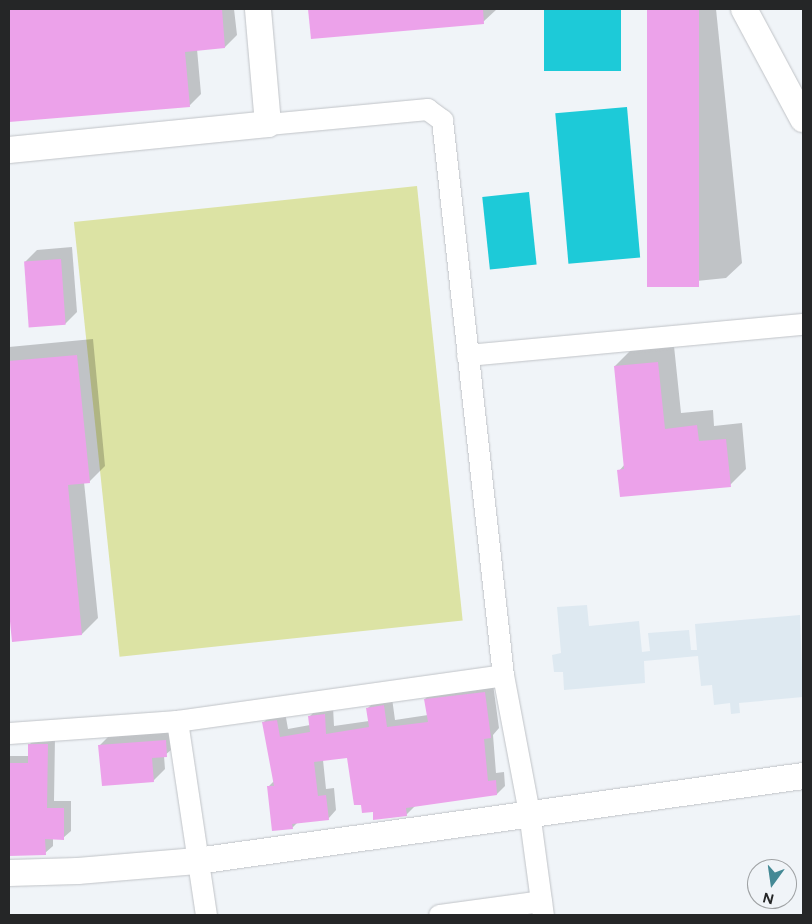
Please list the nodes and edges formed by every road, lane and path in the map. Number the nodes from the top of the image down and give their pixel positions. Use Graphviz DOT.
graph roads {
  1 [pos="258,9"];
  2 [pos="744,9"];
  3 [pos="803,119"];
  4 [pos="268,124"];
  5 [pos="9,150"];
  6 [pos="803,324"];
  7 [pos="467,355"];
  8 [pos="503,675"];
  9 [pos="177,722"];
  10 [pos="9,733"];
  11 [pos="803,776"];
  12 [pos="529,812"];
  13 [pos="198,861"];
  14 [pos="9,873"];
  15 [pos="542,908"];
  16 [pos="206,915"];
  17 [pos="439,915"];
  1 -- 4 [label="street"];
  2 -- 3 [label="street"];
  4 -- 5 [label="street"];
  4 -- 7 [label="street"];
  6 -- 7 [label="street"];
  7 -- 8 [label="street"];
  8 -- 9 [label="street"];
  8 -- 12 [label="street"];
  9 -- 10 [label="street"];
  9 -- 13 [label="street"];
  11 -- 12 [label="street"];
  12 -- 13 [label="street"];
  12 -- 15 [label="street"];
  13 -- 14 [label="street"];
  13 -- 16 [label="street"];
  15 -- 17 [label="street"];
}
